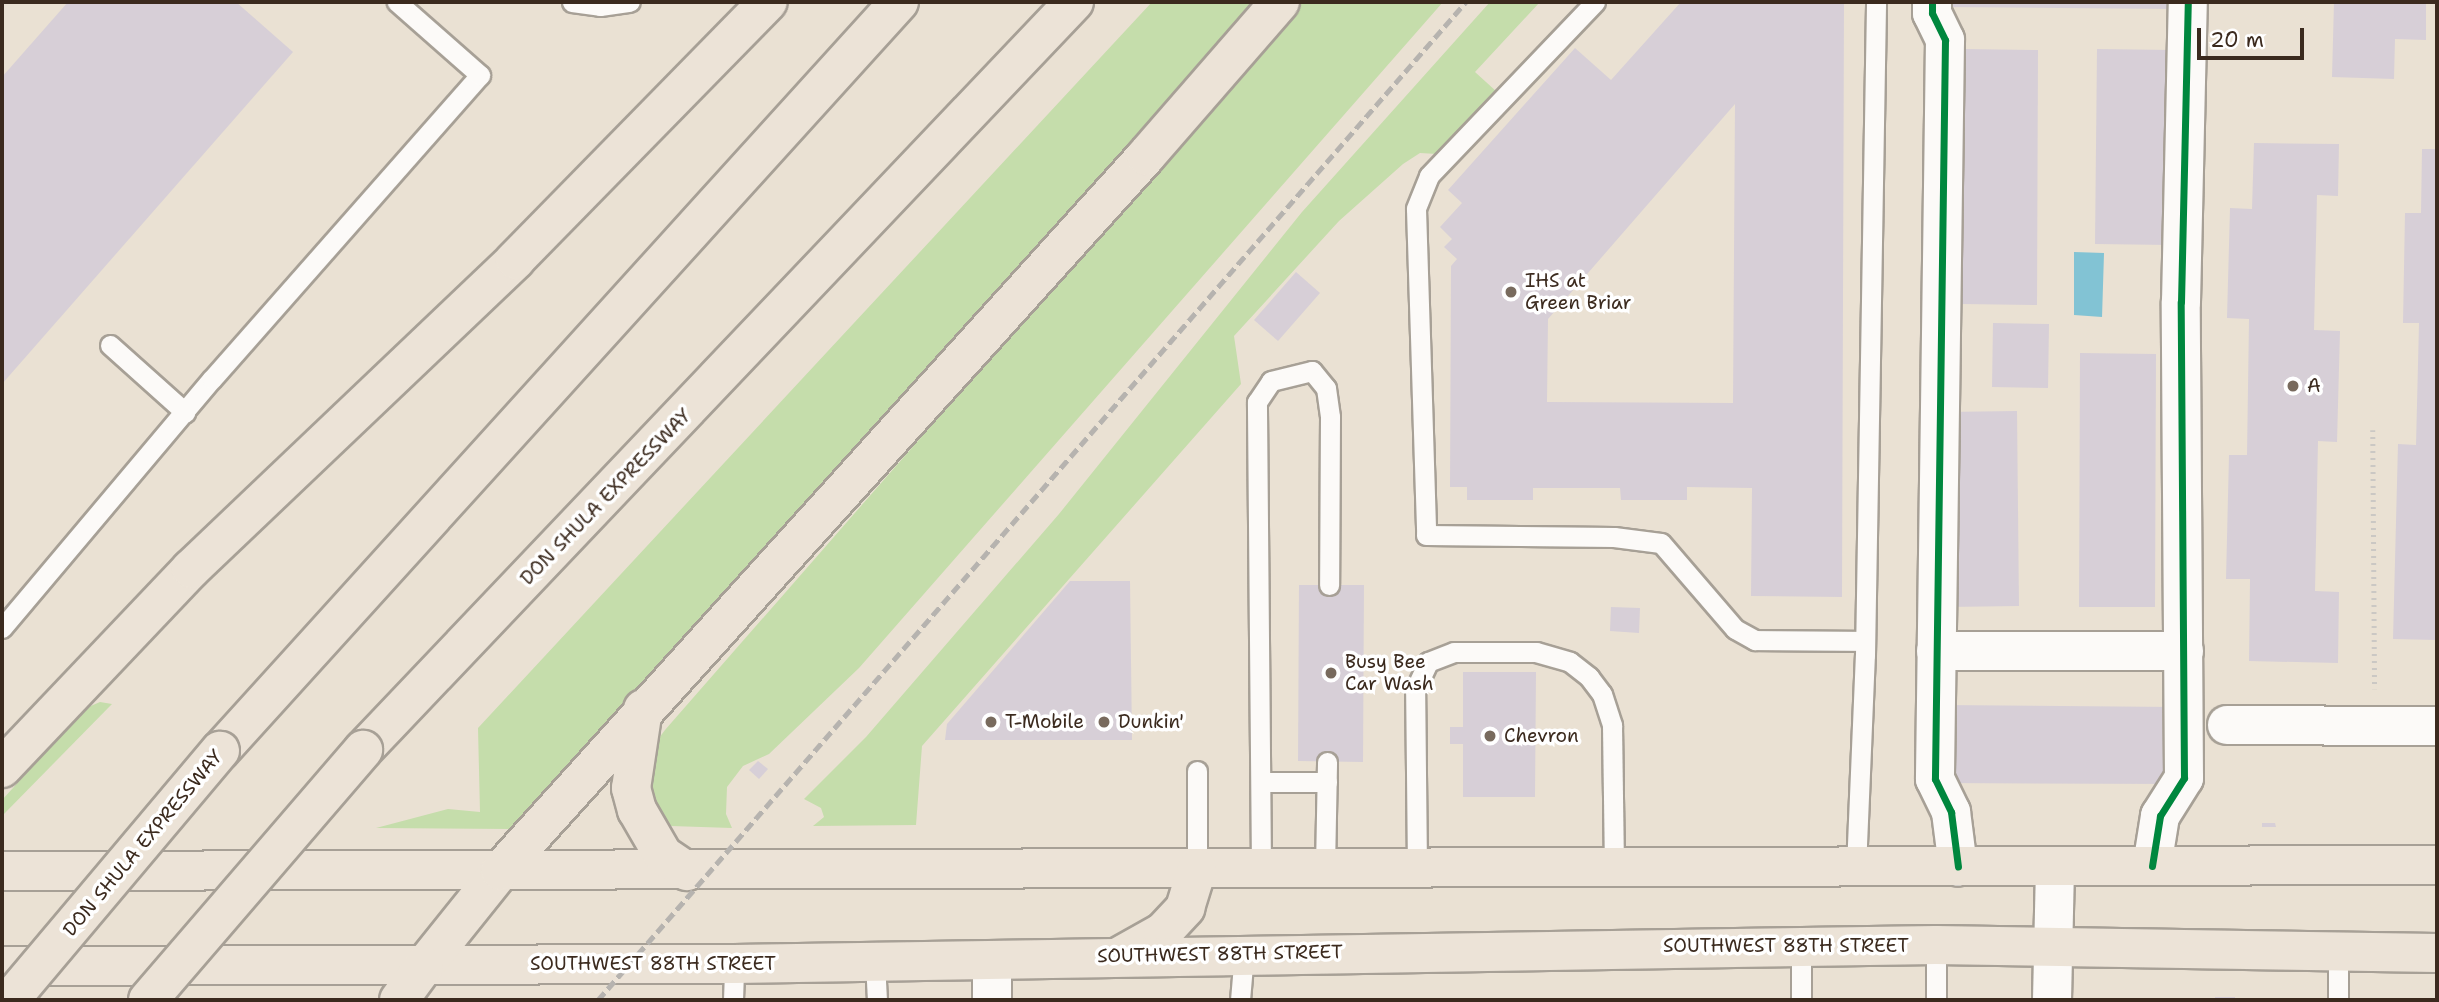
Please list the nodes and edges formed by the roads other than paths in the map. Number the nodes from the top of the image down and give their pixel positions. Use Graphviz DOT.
graph roads {
  1 [pos="397,2"];
  2 [pos="572,2"];
  3 [pos="630,2"];
  4 [pos="768,2"];
  5 [pos="899,2"];
  6 [pos="1074,2"];
  7 [pos="1279,2"];
  8 [pos="1595,2"];
  9 [pos="1876,2"];
  10 [pos="1932,2"];
  11 [pos="2188,2"];
  12 [pos="110,345"];
  13 [pos="185,412"];
  14 [pos="1329,584"];
  15 [pos="2,628"];
  16 [pos="1865,641"];
  17 [pos="1936,651"];
  18 [pos="2184,652"];
  19 [pos="643,708"];
  20 [pos="2227,725"];
  21 [pos="2437,726"];
  22 [pos="1327,762"];
  23 [pos="2,768"];
  24 [pos="1197,771"];
  25 [pos="1262,782"];
  26 [pos="1327,782"];
  27 [pos="2437,864"];
  28 [pos="2152,866"];
  29 [pos="1614,867"];
  30 [pos="1958,867"];
  31 [pos="2054,867"];
  32 [pos="1325,868"];
  33 [pos="1417,868"];
  34 [pos="1856,868"];
  35 [pos="1197,869"];
  36 [pos="1261,869"];
  37 [pos="500,871"];
  38 [pos="687,871"];
  39 [pos="2,872"];
  40 [pos="1936,945"];
  41 [pos="1801,946"];
  42 [pos="2053,946"];
  43 [pos="2338,951"];
  44 [pos="1244,953"];
  45 [pos="2437,953"];
  46 [pos="1118,957"];
  47 [pos="992,960"];
  48 [pos="875,962"];
  49 [pos="2,966"];
  50 [pos="424,966"];
  51 [pos="733,982"];
  52 [pos="10,1000"];
  53 [pos="148,1000"];
  54 [pos="399,1000"];
  55 [pos="877,1000"];
  56 [pos="992,1000"];
  57 [pos="1240,1000"];
  58 [pos="1801,1000"];
  59 [pos="1936,1000"];
  60 [pos="2052,1000"];
  61 [pos="2338,1000"];
  1 -- 13 [label="lane"];
  2 -- 3 [label="lane"];
  4 -- 23 [label="main road"];
  5 -- 52 [label="main road, DON SHULA EXPRESSWAY, bridge"];
  6 -- 53 [label="main road, DON SHULA EXPRESSWAY, bridge"];
  7 -- 19 [label="main road"];
  8 -- 16 [label="lane"];
  9 -- 16 [label="lane"];
  10 -- 17 [label="street"];
  11 -- 18 [label="street"];
  12 -- 13 [label="lane"];
  13 -- 15 [label="lane"];
  14 -- 25 [label="lane"];
  16 -- 34 [label="lane"];
  17 -- 18 [label="street"];
  17 -- 30 [label="street"];
  18 -- 28 [label="street"];
  19 -- 37 [label="main road"];
  19 -- 38 [label="main road"];
  20 -- 21 [label="street"];
  22 -- 26 [label="lane"];
  24 -- 35 [label="lane"];
  25 -- 26 [label="lane"];
  25 -- 36 [label="lane"];
  26 -- 32 [label="lane"];
  27 -- 28 [label="main road"];
  28 -- 31 [label="main road"];
  29 -- 33 [label="main road"];
  29 -- 33 [label="lane"];
  29 -- 34 [label="main road"];
  30 -- 31 [label="main road"];
  30 -- 34 [label="main road"];
  31 -- 42 [label="street"];
  32 -- 33 [label="main road"];
  32 -- 36 [label="main road"];
  35 -- 36 [label="main road"];
  35 -- 38 [label="main road"];
  35 -- 46 [label="main road"];
  37 -- 38 [label="main road"];
  37 -- 39 [label="main road"];
  37 -- 50 [label="main road"];
  40 -- 41 [label="main road, SOUTHWEST 88TH STREET"];
  40 -- 42 [label="main road, SOUTHWEST 88TH STREET"];
  40 -- 59 [label="lane"];
  41 -- 44 [label="main road, SOUTHWEST 88TH STREET"];
  41 -- 58 [label="lane"];
  42 -- 43 [label="main road, SOUTHWEST 88TH STREET"];
  42 -- 60 [label="street"];
  43 -- 45 [label="main road, SOUTHWEST 88TH STREET"];
  43 -- 61 [label="lane"];
  44 -- 46 [label="main road, SOUTHWEST 88TH STREET"];
  44 -- 57 [label="lane"];
  46 -- 47 [label="main road, SOUTHWEST 88TH STREET"];
  47 -- 48 [label="main road, SOUTHWEST 88TH STREET"];
  47 -- 56 [label="street"];
  48 -- 51 [label="main road, SOUTHWEST 88TH STREET"];
  48 -- 55 [label="lane"];
  49 -- 50 [label="main road, SOUTHWEST 88TH STREET"];
  50 -- 51 [label="main road, SOUTHWEST 88TH STREET"];
  50 -- 54 [label="main road"];
}
